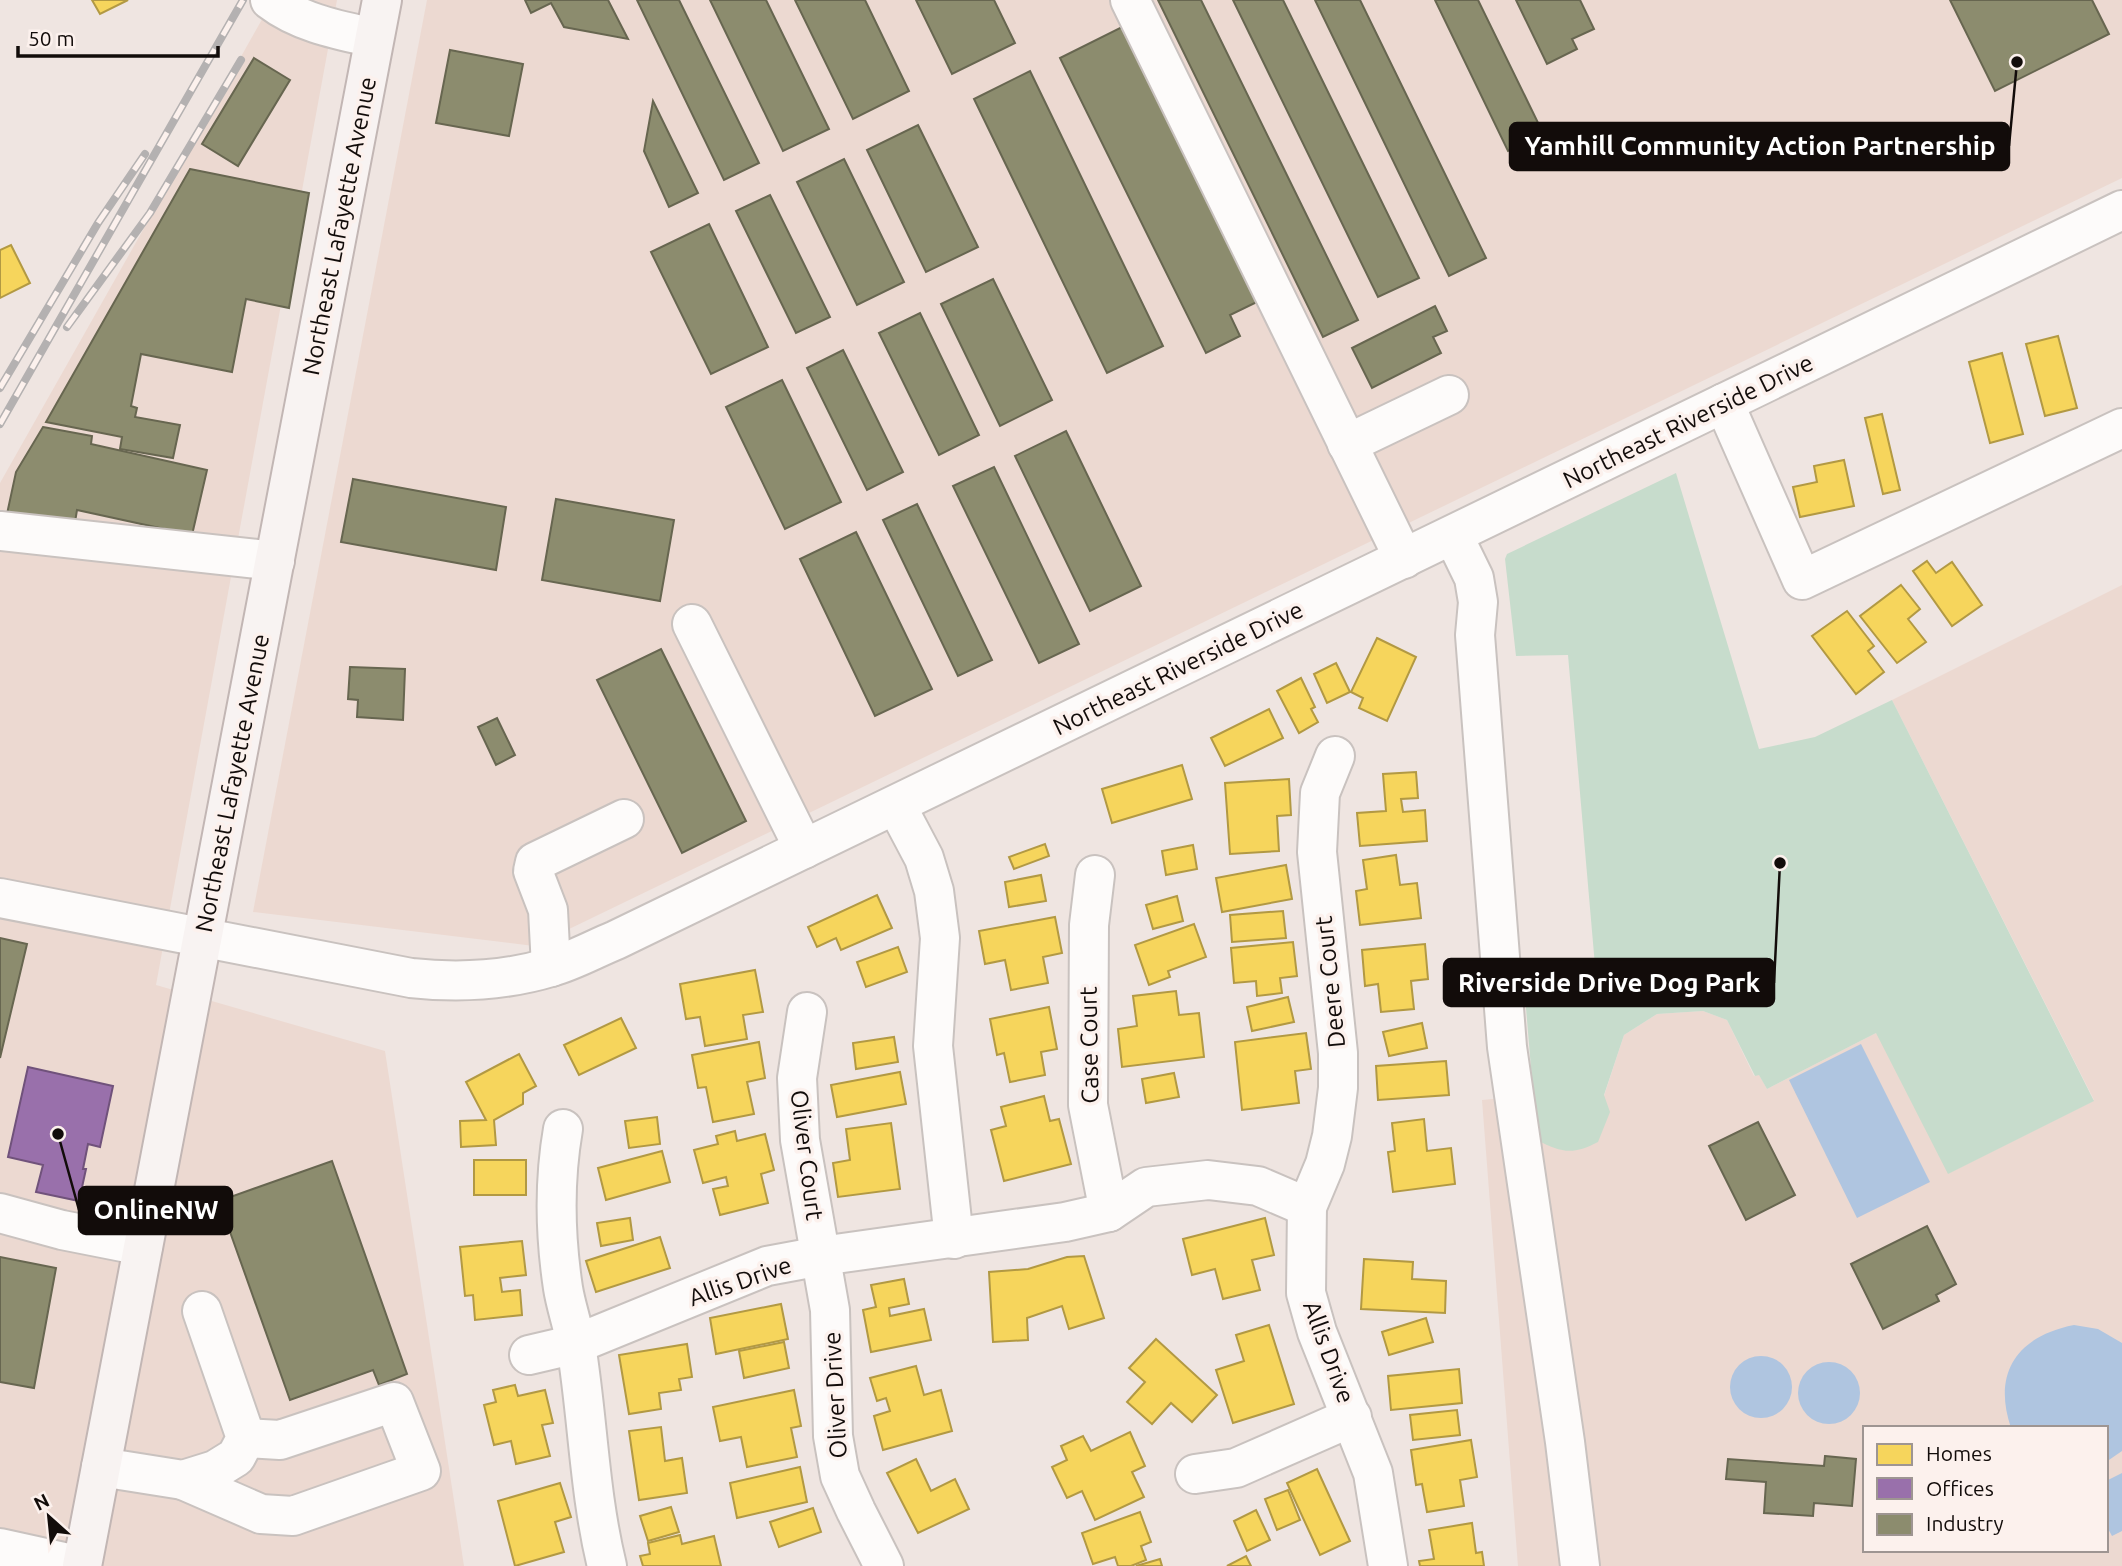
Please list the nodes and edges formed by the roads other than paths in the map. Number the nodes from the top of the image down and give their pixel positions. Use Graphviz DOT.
graph roads {
  1 [pos="270,0"];
  2 [pos="382,0"];
  3 [pos="1130,0"];
  4 [pos="374,38"];
  5 [pos="2122,210"];
  6 [pos="1449,395"];
  7 [pos="1724,403"];
  8 [pos="2122,428"];
  9 [pos="1347,444"];
  10 [pos="0,531"];
  11 [pos="1453,535"];
  12 [pos="1404,559"];
  13 [pos="275,561"];
  14 [pos="692,624"];
  15 [pos="1335,757"];
  16 [pos="896,804"];
  17 [pos="625,819"];
  18 [pos="804,849"];
  19 [pos="1095,875"];
  20 [pos="0,898"];
  21 [pos="202,939"];
  22 [pos="551,967"];
  23 [pos="807,1012"];
  24 [pos="564,1129"];
  25 [pos="1307,1207"];
  26 [pos="1109,1212"];
  27 [pos="0,1213"];
  28 [pos="954,1239"];
  29 [pos="143,1246"];
  30 [pos="821,1256"];
  31 [pos="202,1311"];
  32 [pos="576,1345"];
  33 [pos="529,1355"];
  34 [pos="1352,1417"];
  35 [pos="246,1438"];
  36 [pos="101,1467"];
  37 [pos="1195,1474"];
  38 [pos="183,1480"];
  39 [pos="0,1548"];
  40 [pos="82,1566"];
  41 [pos="607,1566"];
  42 [pos="884,1566"];
  43 [pos="1388,1566"];
  44 [pos="1580,1566"];
  1 -- 4 [label="street"];
  2 -- 4 [label="main road, Northeast Lafayette Avenue"];
  3 -- 9 [label="street"];
  4 -- 13 [label="main road, Northeast Lafayette Avenue"];
  5 -- 7 [label="street, Northeast Riverside Drive"];
  6 -- 9 [label="street"];
  7 -- 8 [label="street"];
  7 -- 11 [label="street, Northeast Riverside Drive"];
  9 -- 12 [label="street"];
  10 -- 13 [label="street"];
  11 -- 12 [label="street, Northeast Riverside Drive"];
  11 -- 44 [label="street"];
  12 -- 16 [label="street, Northeast Riverside Drive"];
  13 -- 21 [label="main road, Northeast Lafayette Avenue"];
  14 -- 18 [label="street"];
  15 -- 25 [label="street, Deere Court"];
  16 -- 18 [label="street, Northeast Riverside Drive"];
  16 -- 28 [label="street"];
  17 -- 22 [label="street"];
  18 -- 22 [label="street, Northeast Riverside Drive"];
  19 -- 26 [label="street, Case Court"];
  20 -- 21 [label="street, Northeast Riverside Drive"];
  21 -- 22 [label="street, Northeast Riverside Drive"];
  21 -- 29 [label="main road, Northeast Lafayette Avenue"];
  23 -- 30 [label="street, Oliver Court"];
  24 -- 32 [label="street"];
  25 -- 26 [label="street, Allis Drive"];
  25 -- 34 [label="street, Allis Drive"];
  26 -- 28 [label="street, Allis Drive"];
  27 -- 29 [label="street"];
  28 -- 30 [label="street, Allis Drive"];
  29 -- 36 [label="main road, Northeast Lafayette Avenue"];
  30 -- 32 [label="street, Allis Drive"];
  30 -- 42 [label="street, Oliver Drive"];
  31 -- 35 [label="street"];
  32 -- 33 [label="street, Allis Drive"];
  32 -- 41 [label="street"];
  34 -- 37 [label="street"];
  34 -- 43 [label="street, Allis Drive"];
  35 -- 38 [label="street"];
  35 -- 38 [label="street"];
  36 -- 38 [label="street"];
  36 -- 40 [label="main road, Northeast Lafayette Avenue"];
  39 -- 40 [label="street"];
}
